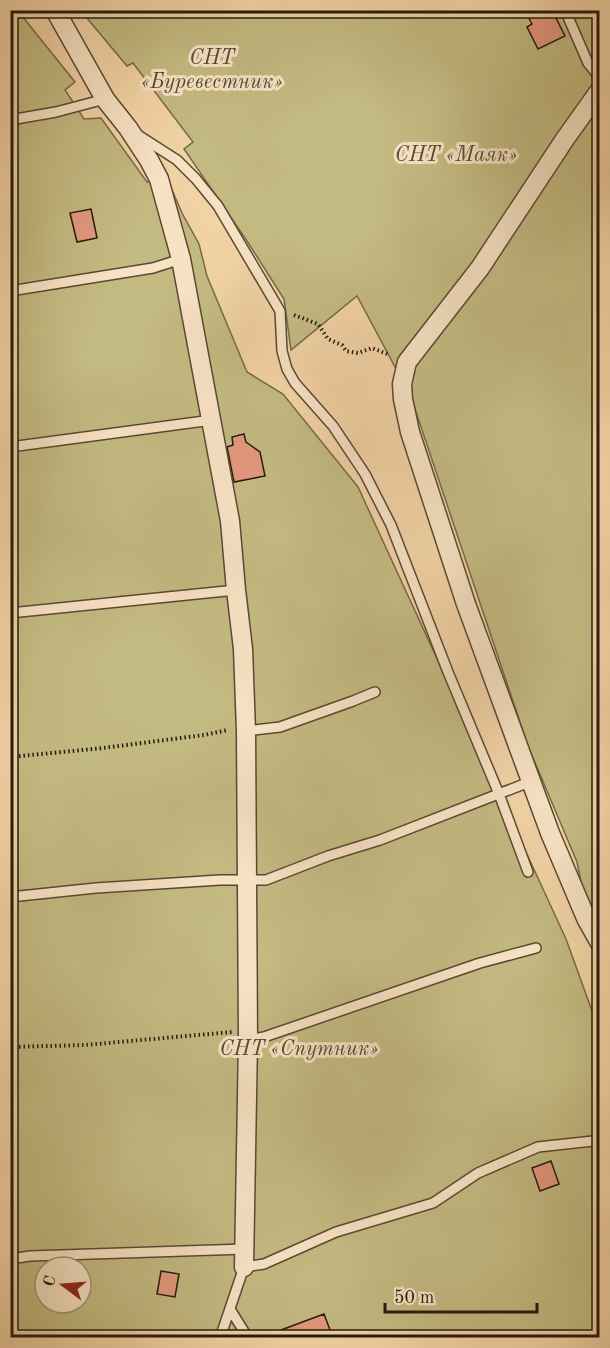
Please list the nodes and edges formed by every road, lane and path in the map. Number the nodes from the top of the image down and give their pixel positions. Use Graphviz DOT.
graph roads {
  1 [pos="55,10"];
  2 [pos="565,10"];
  3 [pos="600,78"];
  4 [pos="600,90"];
  5 [pos="105,99"];
  6 [pos="10,120"];
  7 [pos="128,128"];
  8 [pos="181,259"];
  9 [pos="10,291"];
  10 [pos="280,311"];
  11 [pos="408,362"];
  12 [pos="212,420"];
  13 [pos="10,447"];
  14 [pos="236,590"];
  15 [pos="10,613"];
  16 [pos="375,692"];
  17 [pos="246,728"];
  18 [pos="10,757"];
  19 [pos="531,781"];
  20 [pos="499,794"];
  21 [pos="528,872"];
  22 [pos="247,881"];
  23 [pos="10,897"];
  24 [pos="600,943"];
  25 [pos="536,948"];
  26 [pos="248,1036"];
  27 [pos="10,1047"];
  28 [pos="600,1144"];
  29 [pos="10,1258"];
  30 [pos="244,1258"];
  31 [pos="230,1309"];
  32 [pos="220,1338"];
  33 [pos="248,1338"];
  1 -- 5 [label="street"];
  2 -- 3 [label="lane"];
  4 -- 11 [label="street"];
  5 -- 6 [label="lane"];
  5 -- 7 [label="street"];
  7 -- 8 [label="street"];
  7 -- 10 [label="lane"];
  8 -- 9 [label="lane"];
  8 -- 12 [label="street"];
  10 -- 11 [label="path"];
  10 -- 20 [label="lane"];
  11 -- 19 [label="street"];
  12 -- 13 [label="lane"];
  12 -- 14 [label="street"];
  14 -- 15 [label="lane"];
  14 -- 17 [label="street"];
  16 -- 17 [label="lane"];
  17 -- 18 [label="path"];
  17 -- 22 [label="street"];
  19 -- 20 [label="lane"];
  19 -- 24 [label="street"];
  20 -- 21 [label="lane"];
  20 -- 22 [label="lane"];
  22 -- 23 [label="lane"];
  22 -- 26 [label="street"];
  25 -- 26 [label="lane"];
  26 -- 27 [label="path"];
  26 -- 30 [label="street"];
  28 -- 30 [label="lane"];
  29 -- 30 [label="lane"];
  30 -- 31 [label="lane"];
  31 -- 32 [label="lane"];
  31 -- 33 [label="lane"];
}
